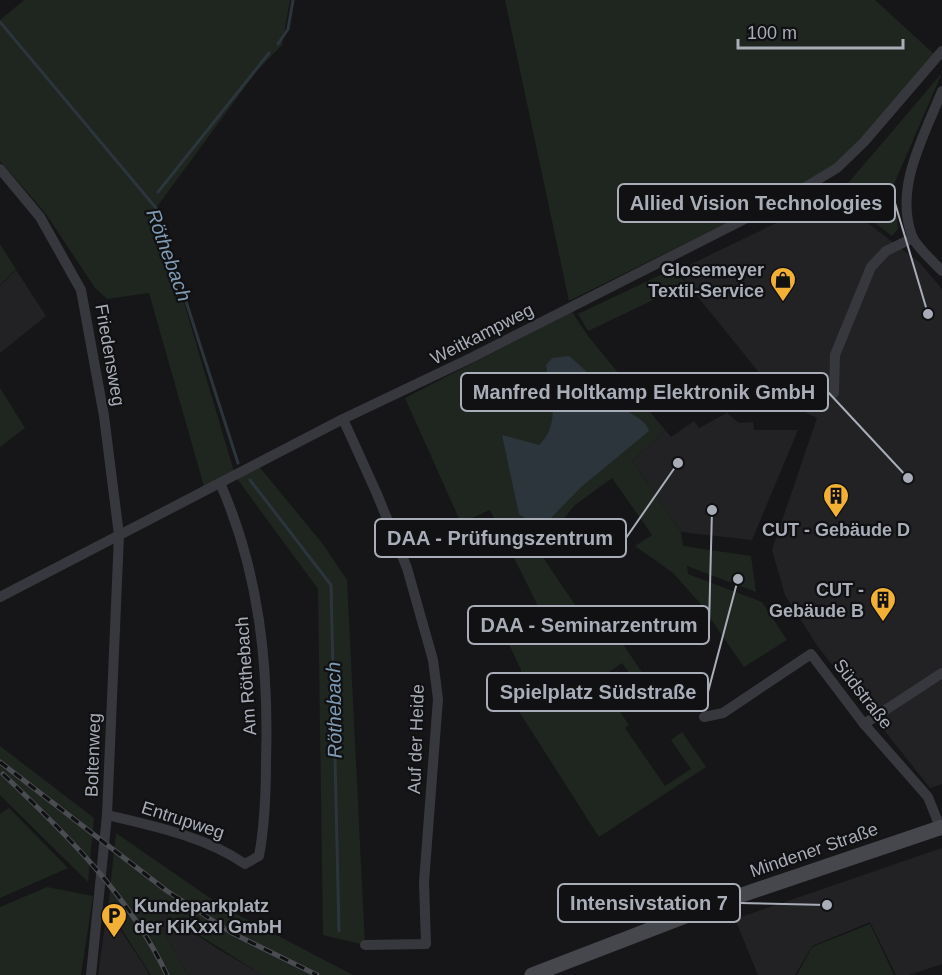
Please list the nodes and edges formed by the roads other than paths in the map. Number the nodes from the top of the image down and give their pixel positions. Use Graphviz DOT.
graph roads {
  1 [pos="942,51"];
  2 [pos="942,91"];
  3 [pos="0,169"];
  4 [pos="913,238"];
  5 [pos="942,271"];
  6 [pos="834,393"];
  7 [pos="343,419"];
  8 [pos="220,483"];
  9 [pos="119,536"];
  10 [pos="0,597"];
  11 [pos="942,673"];
  12 [pos="704,717"];
  13 [pos="864,724"];
  14 [pos="107,815"];
  15 [pos="941,827"];
  16 [pos="245,864"];
  17 [pos="364,945"];
  18 [pos="91,975"];
  19 [pos="532,975"];
  1 -- 7 [label="street, Weitkampweg"];
  2 -- 4 [label="street"];
  3 -- 9 [label="street, Friedensweg"];
  4 -- 5 [label="street"];
  4 -- 6 [label="street"];
  7 -- 8 [label="street, Weitkampweg"];
  7 -- 17 [label="street, Auf der Heide"];
  8 -- 9 [label="street, Weitkampweg"];
  8 -- 16 [label="street, Am Röthebach"];
  9 -- 10 [label="street, Weitkampweg"];
  9 -- 14 [label="street, Boltenweg"];
  11 -- 13 [label="street"];
  12 -- 13 [label="street, Südstraße"];
  13 -- 15 [label="street, Südstraße"];
  14 -- 16 [label="street, Entrupweg"];
  14 -- 18 [label="street, Boltenweg"];
  15 -- 19 [label="main road, Mindener Straße"];
}
